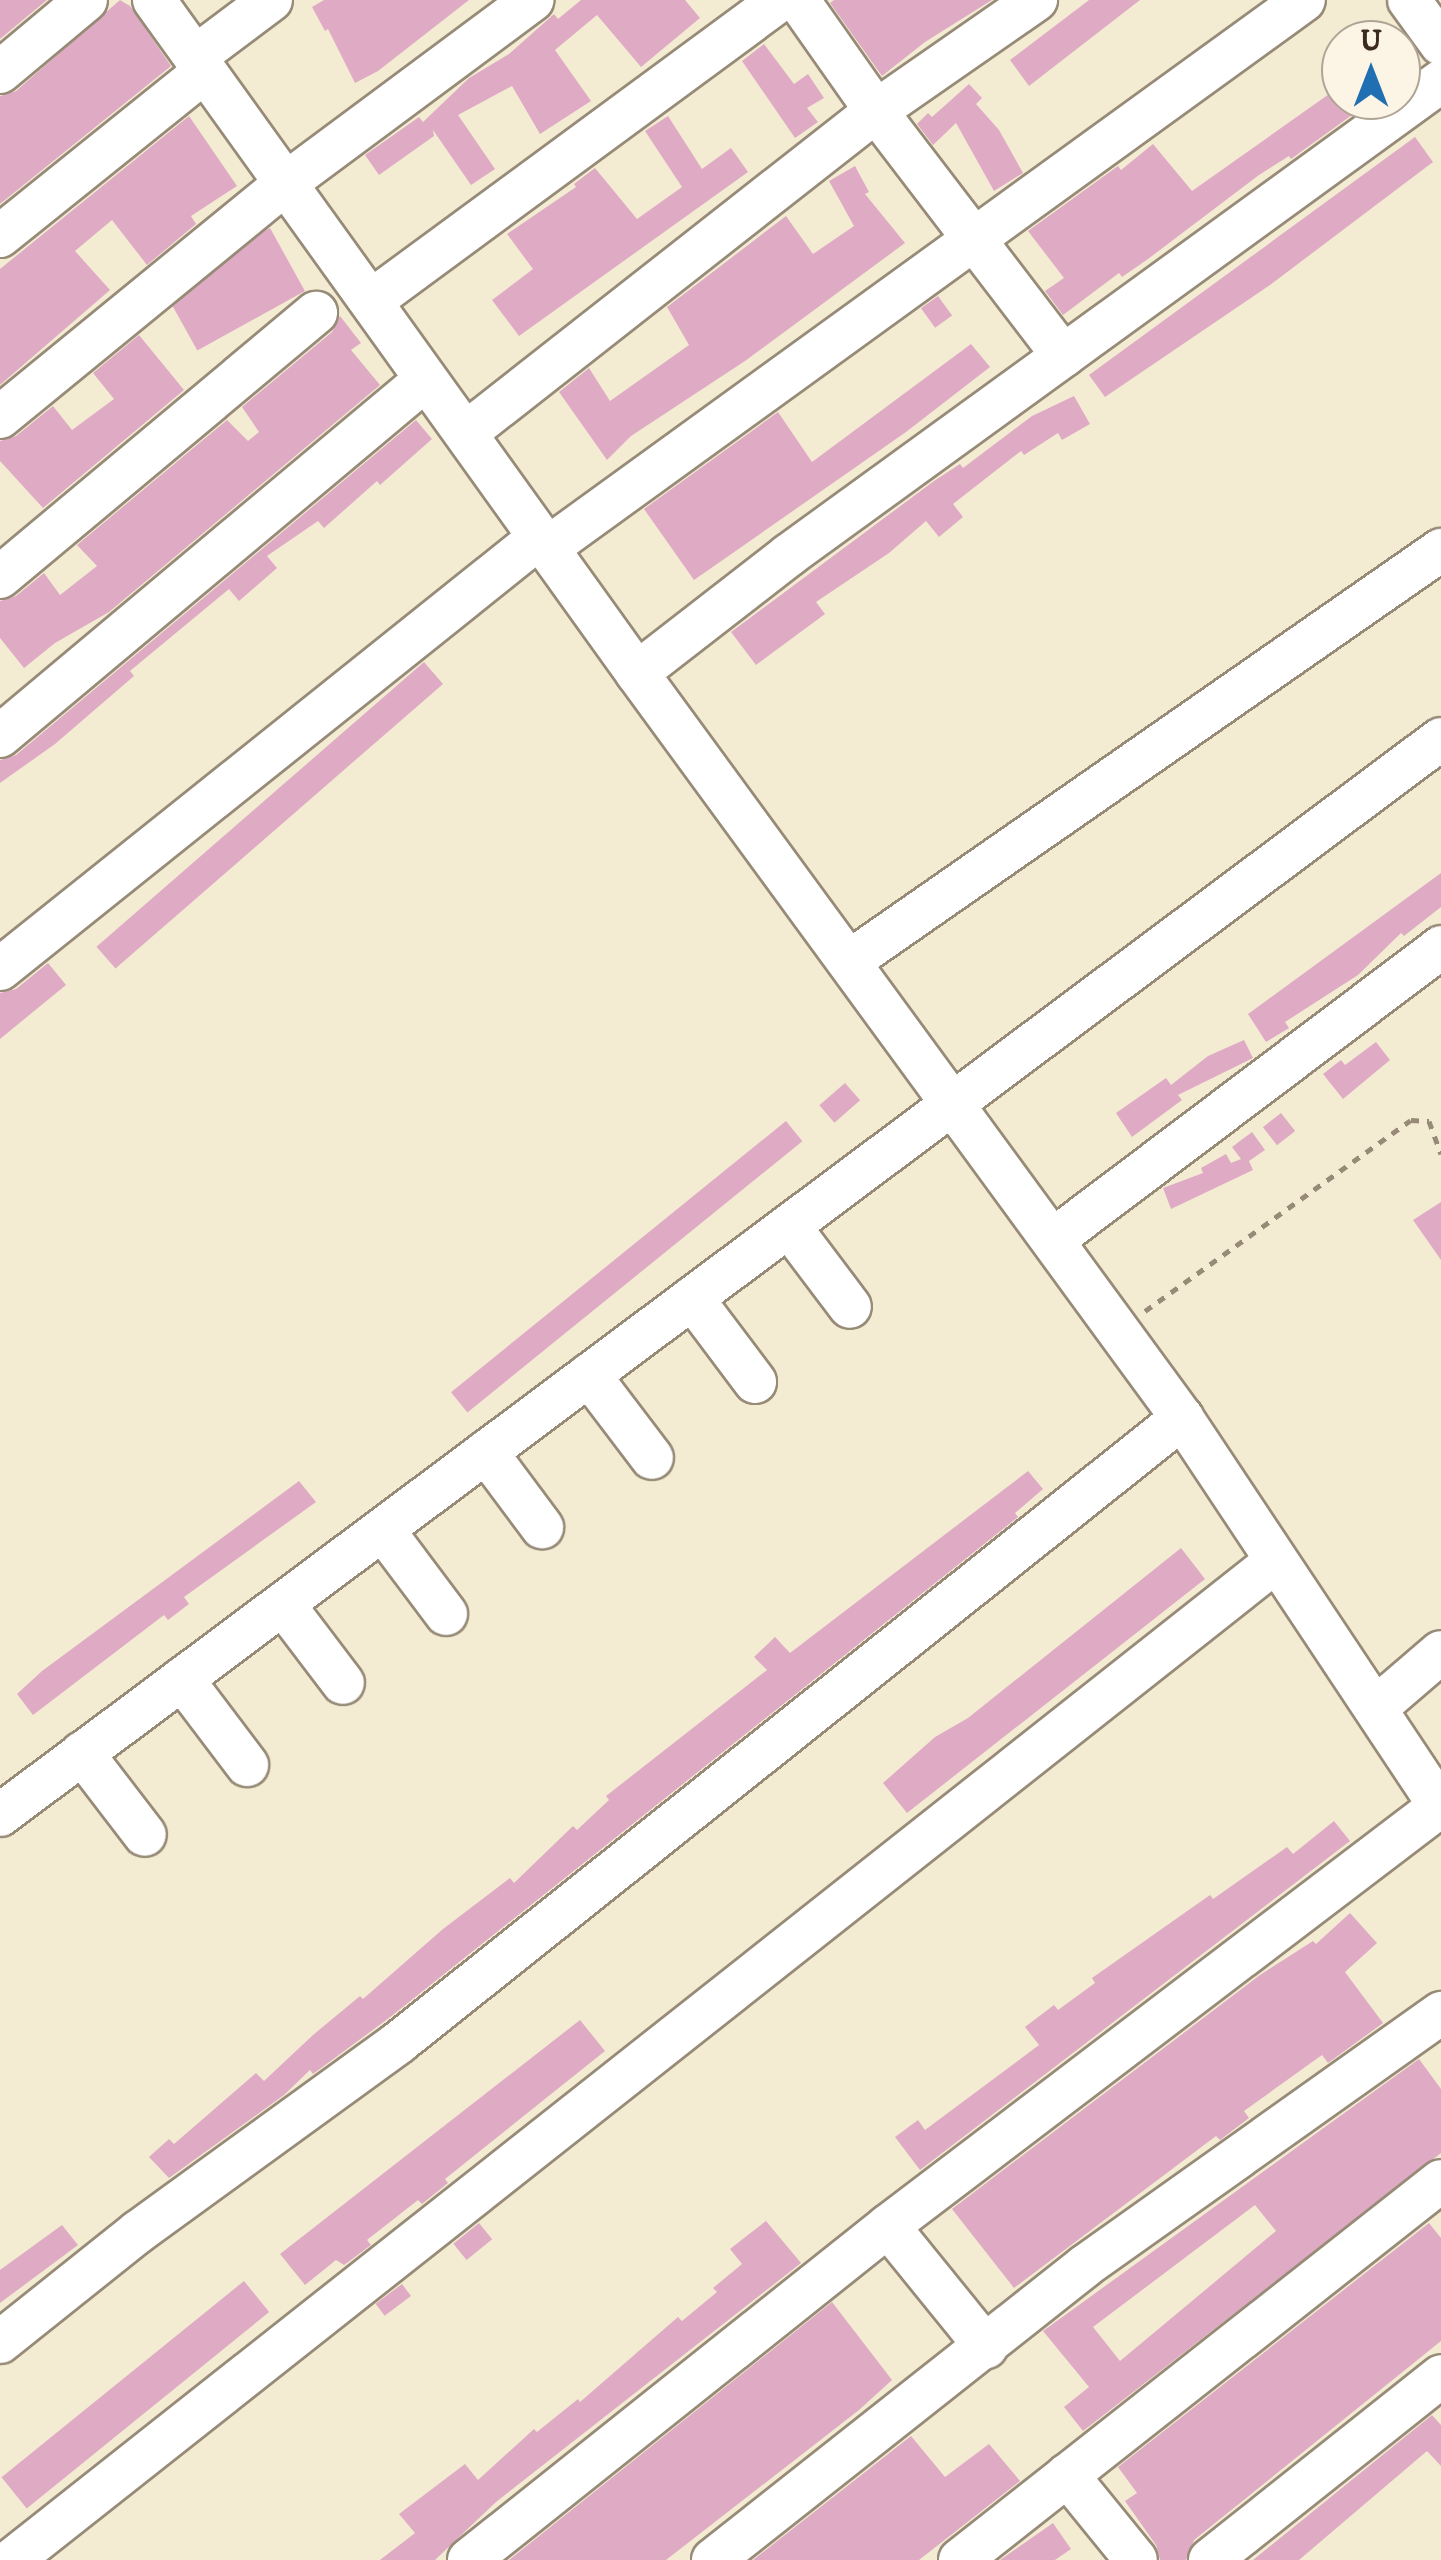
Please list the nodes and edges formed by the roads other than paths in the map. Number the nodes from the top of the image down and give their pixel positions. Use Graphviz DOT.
graph roads {
  1 [pos="86,0"];
  2 [pos="154,0"];
  3 [pos="271,0"];
  4 [pos="532,0"];
  5 [pos="780,0"];
  6 [pos="798,0"];
  7 [pos="1036,0"];
  8 [pos="1304,0"];
  9 [pos="1408,0"];
  10 [pos="1441,44"];
  11 [pos="199,65"];
  12 [pos="0,72"];
  13 [pos="1441,81"];
  14 [pos="876,111"];
  15 [pos="286,183"];
  16 [pos="0,236"];
  17 [pos="973,240"];
  18 [pos="371,301"];
  19 [pos="316,313"];
  20 [pos="1063,356"];
  21 [pos="425,380"];
  22 [pos="0,417"];
  23 [pos="467,432"];
  24 [pos="544,542"];
  25 [pos="1441,550"];
  26 [pos="0,576"];
  27 [pos="637,673"];
  28 [pos="0,736"];
  29 [pos="1441,740"];
  30 [pos="1441,946"];
  31 [pos="850,961"];
  32 [pos="0,969"];
  33 [pos="952,1104"];
  34 [pos="789,1226"];
  35 [pos="1054,1239"];
  36 [pos="692,1298"];
  37 [pos="850,1307"];
  38 [pos="589,1376"];
  39 [pos="755,1382"];
  40 [pos="1182,1418"];
  41 [pos="486,1452"];
  42 [pos="652,1458"];
  43 [pos="542,1527"];
  44 [pos="383,1530"];
  45 [pos="1276,1561"];
  46 [pos="283,1604"];
  47 [pos="446,1614"];
  48 [pos="1441,1652"];
  49 [pos="182,1679"];
  50 [pos="343,1683"];
  51 [pos="1378,1707"];
  52 [pos="82,1754"];
  53 [pos="247,1765"];
  54 [pos="1440,1807"];
  55 [pos="0,1815"];
  56 [pos="144,1836"];
  57 [pos="1441,2013"];
  58 [pos="1441,2181"];
  59 [pos="888,2226"];
  60 [pos="0,2342"];
  61 [pos="986,2347"];
  62 [pos="1441,2376"];
  63 [pos="1067,2475"];
  64 [pos="12,2560"];
  65 [pos="469,2560"];
  66 [pos="713,2560"];
  67 [pos="960,2560"];
  68 [pos="1136,2560"];
  69 [pos="1210,2560"];
  1 -- 12 [label="street"];
  2 -- 11 [label="street"];
  3 -- 11 [label="street"];
  4 -- 15 [label="street"];
  5 -- 18 [label="street"];
  6 -- 14 [label="street"];
  7 -- 14 [label="street"];
  8 -- 17 [label="street"];
  9 -- 10 [label="street"];
  11 -- 15 [label="street"];
  11 -- 16 [label="street"];
  13 -- 20 [label="street"];
  14 -- 17 [label="street"];
  14 -- 23 [label="street"];
  15 -- 18 [label="street"];
  15 -- 22 [label="street"];
  17 -- 20 [label="street"];
  17 -- 24 [label="street"];
  18 -- 21 [label="street"];
  19 -- 26 [label="street"];
  20 -- 27 [label="street"];
  21 -- 23 [label="street"];
  21 -- 28 [label="street"];
  23 -- 24 [label="street"];
  24 -- 27 [label="street"];
  24 -- 32 [label="street"];
  25 -- 31 [label="street"];
  27 -- 31 [label="street"];
  29 -- 33 [label="street"];
  30 -- 35 [label="street"];
  31 -- 33 [label="street"];
  33 -- 34 [label="street"];
  33 -- 35 [label="street"];
  34 -- 36 [label="street"];
  34 -- 37 [label="street"];
  35 -- 40 [label="street"];
  36 -- 38 [label="street"];
  36 -- 39 [label="street"];
  38 -- 41 [label="street"];
  38 -- 42 [label="street"];
  40 -- 45 [label="street"];
  40 -- 60 [label="street"];
  41 -- 43 [label="street"];
  41 -- 44 [label="street"];
  44 -- 46 [label="street"];
  44 -- 47 [label="street"];
  45 -- 51 [label="street"];
  45 -- 64 [label="street"];
  46 -- 49 [label="street"];
  46 -- 50 [label="street"];
  48 -- 51 [label="street"];
  49 -- 52 [label="street"];
  49 -- 53 [label="street"];
  51 -- 54 [label="street"];
  52 -- 55 [label="street"];
  52 -- 56 [label="street"];
  54 -- 59 [label="street"];
  57 -- 61 [label="street"];
  58 -- 63 [label="street"];
  59 -- 61 [label="street"];
  59 -- 65 [label="street"];
  61 -- 66 [label="street"];
  62 -- 69 [label="street"];
  63 -- 67 [label="street"];
  63 -- 68 [label="street"];
}
